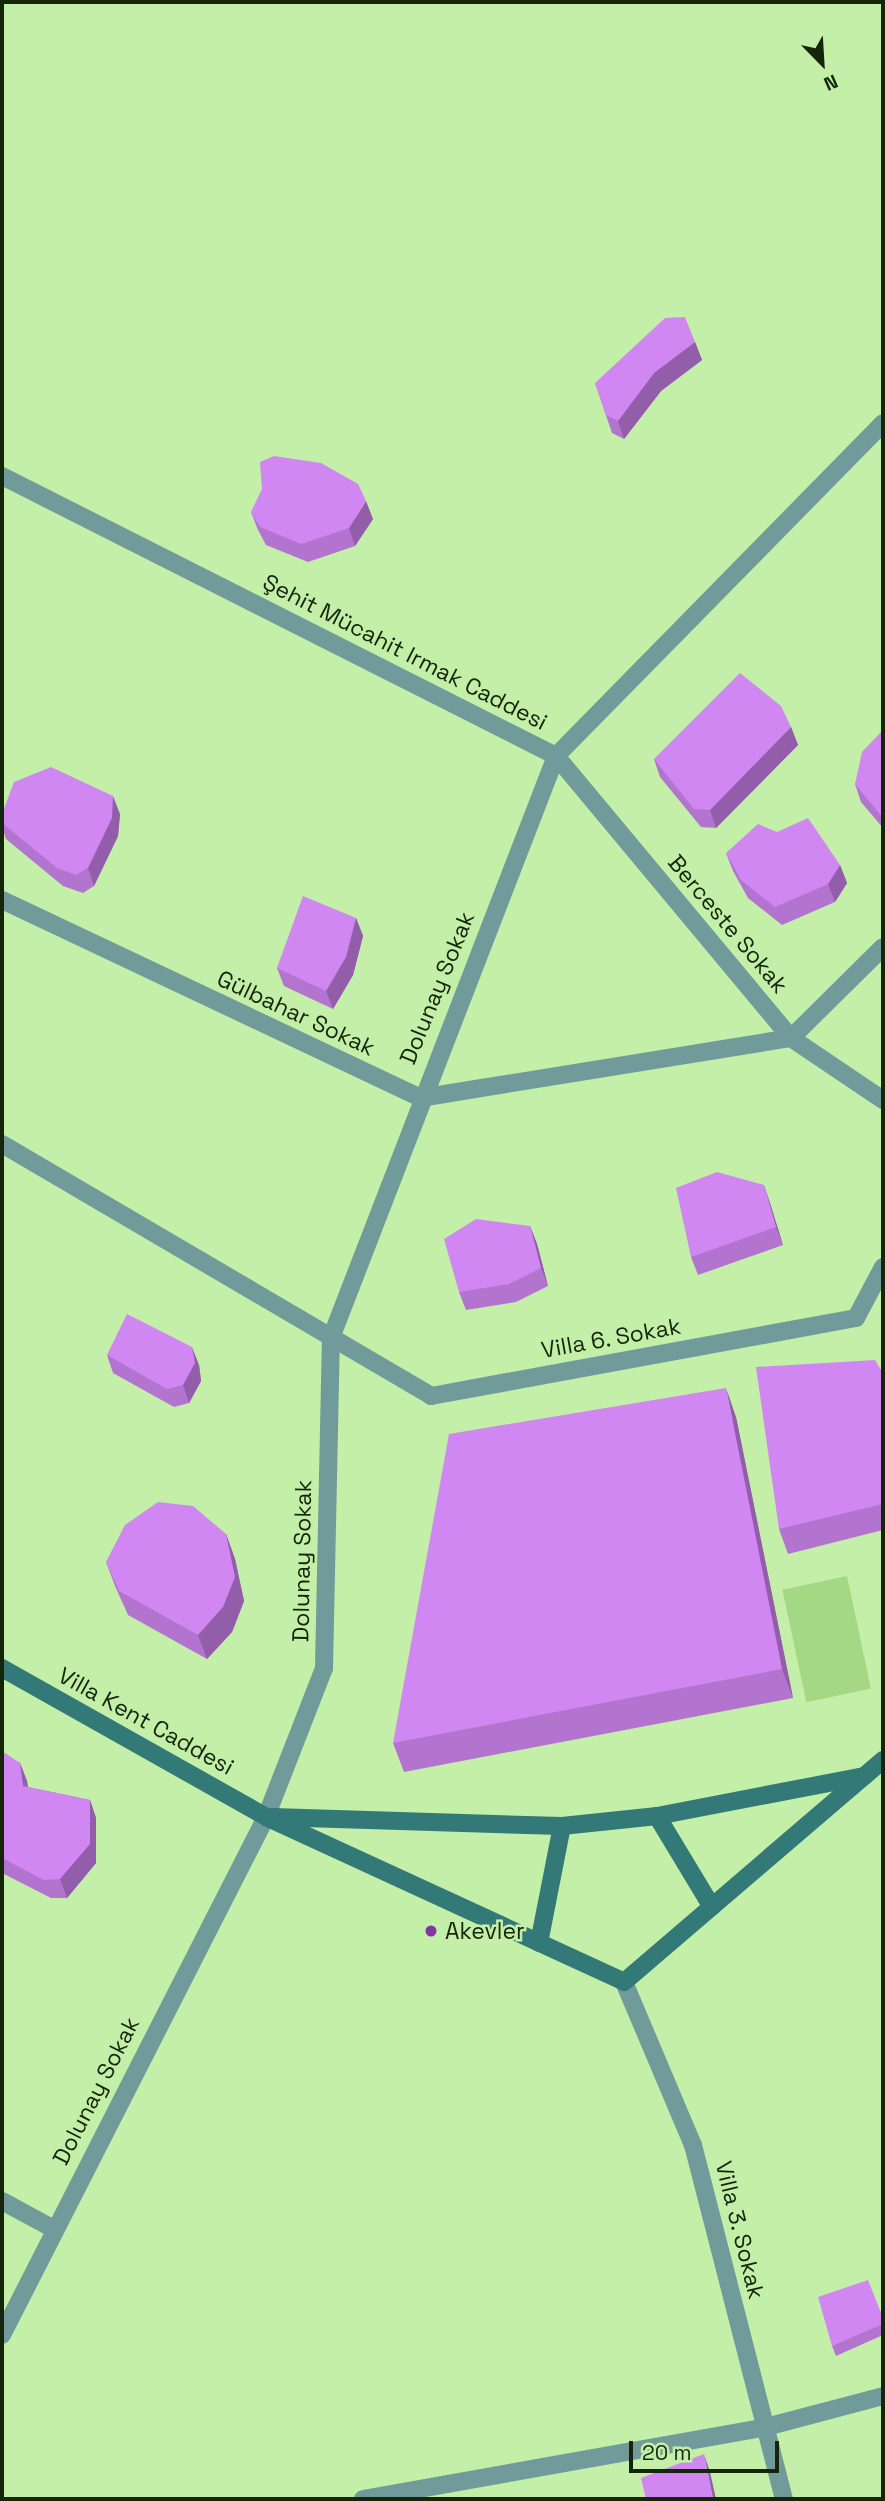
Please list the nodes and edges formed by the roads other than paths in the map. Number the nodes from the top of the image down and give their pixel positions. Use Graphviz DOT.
graph roads {
  1 [pos="883,423"];
  2 [pos="2,476"];
  3 [pos="556,756"];
  4 [pos="2,900"];
  5 [pos="883,947"];
  6 [pos="791,1038"];
  7 [pos="420,1098"];
  8 [pos="883,1100"];
  9 [pos="2,1144"];
  10 [pos="883,1267"];
  11 [pos="331,1338"];
  12 [pos="2,1668"];
  13 [pos="883,1760"];
  14 [pos="865,1776"];
  15 [pos="657,1816"];
  16 [pos="266,1817"];
  17 [pos="562,1826"];
  18 [pos="712,1908"];
  19 [pos="539,1942"];
  20 [pos="624,1982"];
  21 [pos="2,2202"];
  22 [pos="52,2228"];
  23 [pos="2,2335"];
  24 [pos="883,2396"];
  25 [pos="766,2427"];
  26 [pos="363,2499"];
  27 [pos="784,2499"];
  1 -- 3 [label="street, Şehit Mücahit Irmak Caddesi"];
  2 -- 3 [label="street, Şehit Mücahit Irmak Caddesi"];
  3 -- 6 [label="street, Berceste Sokak"];
  3 -- 7 [label="street, Dolunay Sokak"];
  4 -- 7 [label="street, Gülbahar Sokak"];
  5 -- 6 [label="street"];
  6 -- 7 [label="street"];
  6 -- 8 [label="street, Berceste Sokak"];
  7 -- 11 [label="street, Dolunay Sokak"];
  9 -- 11 [label="street"];
  10 -- 11 [label="street, Villa 6. Sokak"];
  11 -- 16 [label="street, Dolunay Sokak"];
  12 -- 16 [label="street, Villa Kent Caddesi"];
  13 -- 14 [label="street"];
  14 -- 15 [label="street, Villa Kent Caddesi"];
  14 -- 18 [label="street"];
  15 -- 17 [label="street, Villa Kent Caddesi"];
  15 -- 18 [label="street"];
  16 -- 17 [label="street, Villa Kent Caddesi"];
  16 -- 19 [label="street, Villa Kent Caddesi"];
  16 -- 22 [label="street, Dolunay Sokak"];
  17 -- 19 [label="street"];
  18 -- 20 [label="street"];
  19 -- 20 [label="street, Villa Kent Caddesi"];
  20 -- 25 [label="street, Villa 3. Sokak"];
  21 -- 22 [label="street"];
  22 -- 23 [label="street, Dolunay Sokak"];
  24 -- 25 [label="street"];
  25 -- 26 [label="street"];
  25 -- 27 [label="street, Villa 3. Sokak"];
}
